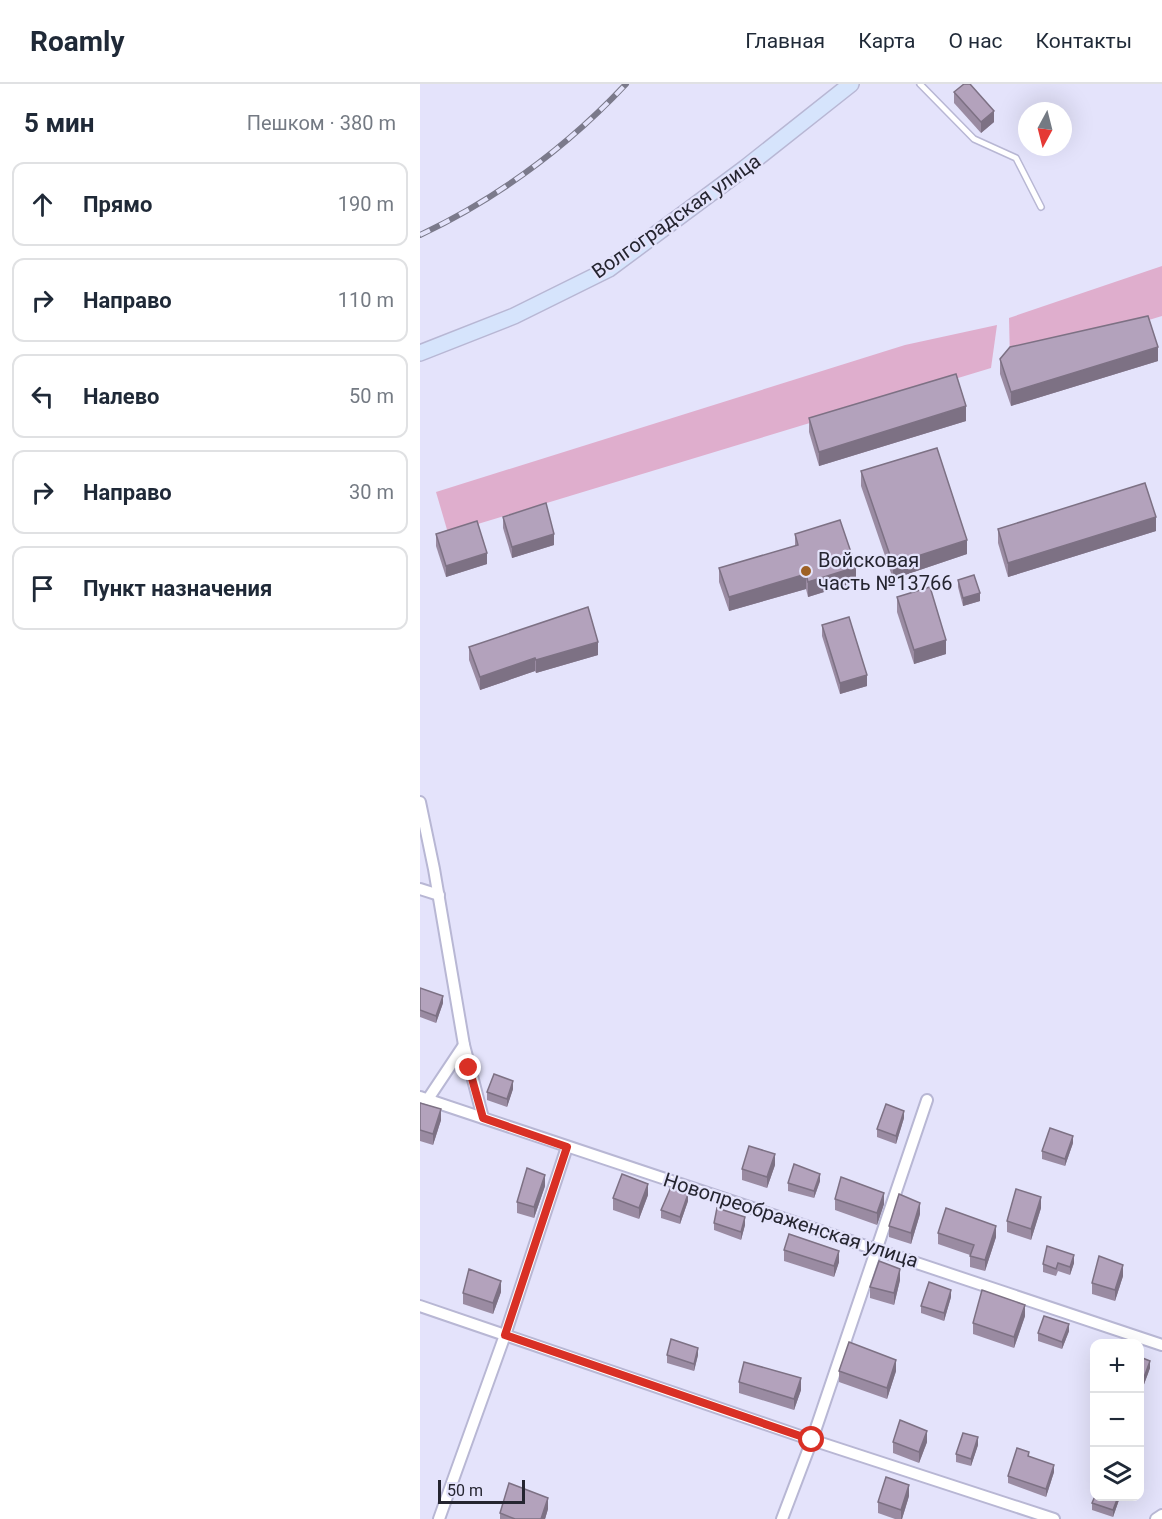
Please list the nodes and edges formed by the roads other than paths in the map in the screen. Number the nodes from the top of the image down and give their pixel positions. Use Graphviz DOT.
graph roads {
  1 [pos="851,84"];
  2 [pos="920,84"];
  3 [pos="1041,207"];
  4 [pos="420,353"];
  5 [pos="420,802"];
  6 [pos="420,889"];
  7 [pos="439,895"];
  8 [pos="464,1045"];
  9 [pos="424,1098"];
  10 [pos="927,1100"];
  11 [pos="483,1118"];
  12 [pos="567,1147"];
  13 [pos="876,1248"];
  14 [pos="420,1306"];
  15 [pos="505,1335"];
  16 [pos="1162,1345"];
  17 [pos="812,1440"];
  18 [pos="1162,1515"];
  19 [pos="439,1519"];
  20 [pos="782,1519"];
  21 [pos="1054,1519"];
  22 [pos="1156,1519"];
  1 -- 4 [label="main road, Волгоградская улица"];
  2 -- 3 [label="lane"];
  5 -- 7 [label="street"];
  6 -- 7 [label="street"];
  7 -- 8 [label="street"];
  8 -- 9 [label="street"];
  8 -- 11 [label="street"];
  9 -- 11 [label="street, Новопреображенская улица"];
  10 -- 13 [label="street"];
  11 -- 12 [label="street, Новопреображенская улица"];
  12 -- 13 [label="street, Новопреображенская улица"];
  12 -- 15 [label="street"];
  13 -- 16 [label="street, Новопреображенская улица"];
  13 -- 17 [label="street"];
  14 -- 15 [label="street"];
  15 -- 17 [label="street"];
  15 -- 19 [label="street"];
  17 -- 20 [label="street"];
  17 -- 21 [label="street"];
  18 -- 22 [label="street"];
}
